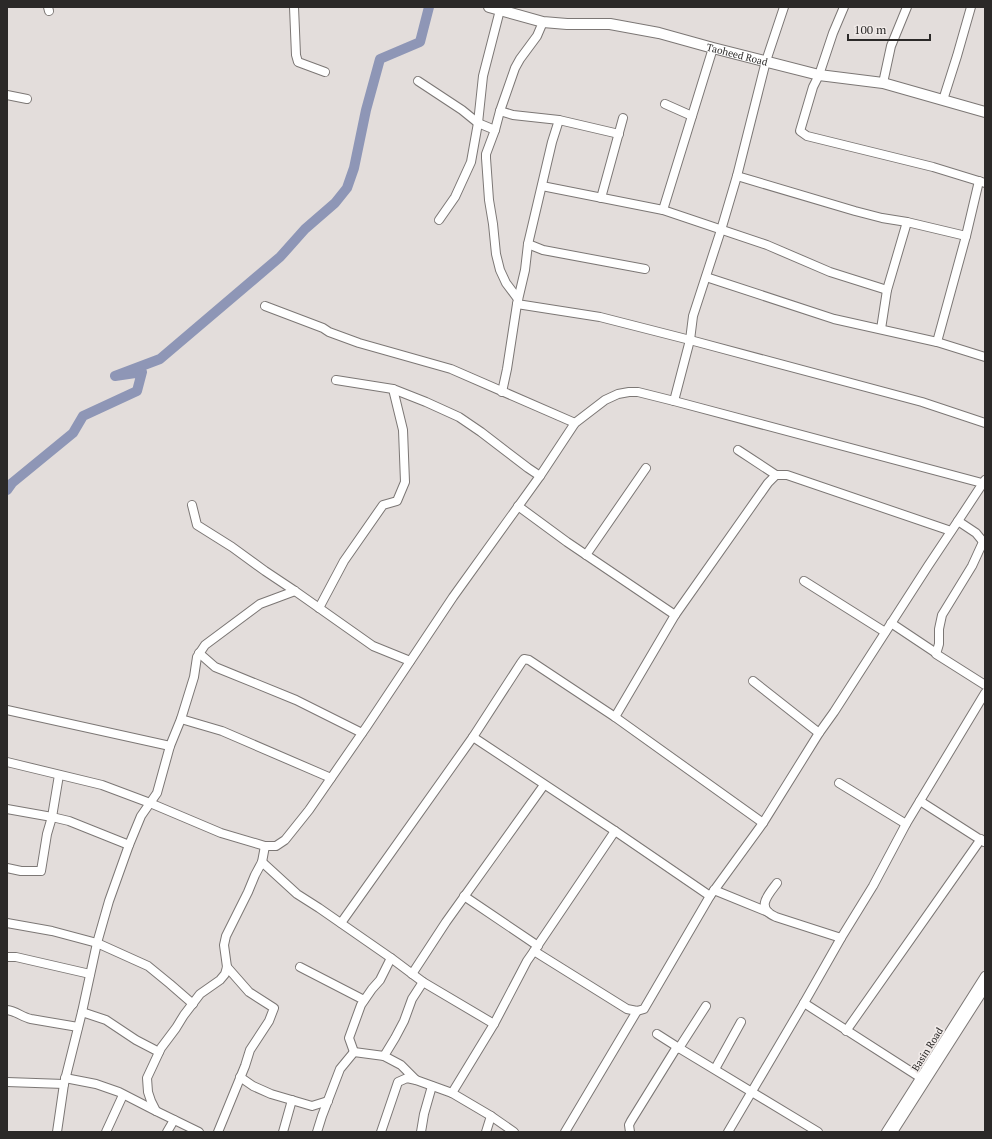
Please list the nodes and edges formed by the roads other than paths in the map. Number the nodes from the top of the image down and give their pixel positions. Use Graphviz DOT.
graph roads {
  1 [pos="294,7"];
  2 [pos="488,7"];
  3 [pos="784,7"];
  4 [pos="844,7"];
  5 [pos="907,7"];
  6 [pos="971,7"];
  7 [pos="500,10"];
  8 [pos="543,22"];
  9 [pos="713,48"];
  10 [pos="766,61"];
  11 [pos="325,72"];
  12 [pos="818,74"];
  13 [pos="418,81"];
  14 [pos="883,83"];
  15 [pos="7,95"];
  16 [pos="27,99"];
  17 [pos="943,100"];
  18 [pos="666,104"];
  19 [pos="500,111"];
  20 [pos="985,112"];
  21 [pos="692,116"];
  22 [pos="623,118"];
  23 [pos="559,120"];
  24 [pos="478,123"];
  25 [pos="495,130"];
  26 [pos="619,134"];
  27 [pos="737,176"];
  28 [pos="982,182"];
  29 [pos="542,186"];
  30 [pos="601,198"];
  31 [pos="663,210"];
  32 [pos="439,220"];
  33 [pos="907,222"];
  34 [pos="721,230"];
  35 [pos="966,236"];
  36 [pos="528,244"];
  37 [pos="645,269"];
  38 [pos="706,277"];
  39 [pos="887,290"];
  40 [pos="518,301"];
  41 [pos="265,306"];
  42 [pos="881,329"];
  43 [pos="690,340"];
  44 [pos="936,342"];
  45 [pos="985,356"];
  46 [pos="336,380"];
  47 [pos="393,389"];
  48 [pos="502,392"];
  49 [pos="674,401"];
  50 [pos="576,423"];
  51 [pos="985,423"];
  52 [pos="738,450"];
  53 [pos="646,468"];
  54 [pos="776,475"];
  55 [pos="540,476"];
  56 [pos="984,481"];
  57 [pos="192,505"];
  58 [pos="518,506"];
  59 [pos="958,521"];
  60 [pos="951,531"];
  61 [pos="984,543"];
  62 [pos="586,555"];
  63 [pos="804,581"];
  64 [pos="294,591"];
  65 [pos="319,608"];
  66 [pos="675,615"];
  67 [pos="891,623"];
  68 [pos="885,632"];
  69 [pos="199,653"];
  70 [pos="936,653"];
  71 [pos="410,661"];
  72 [pos="753,681"];
  73 [pos="985,685"];
  74 [pos="985,693"];
  75 [pos="7,710"];
  76 [pos="615,718"];
  77 [pos="181,719"];
  78 [pos="362,732"];
  79 [pos="819,733"];
  80 [pos="473,737"];
  81 [pos="170,746"];
  82 [pos="7,762"];
  83 [pos="59,775"];
  84 [pos="331,778"];
  85 [pos="839,783"];
  86 [pos="544,784"];
  87 [pos="920,800"];
  88 [pos="150,803"];
  89 [pos="7,809"];
  90 [pos="52,817"];
  91 [pos="763,823"];
  92 [pos="906,824"];
  93 [pos="615,831"];
  94 [pos="983,841"];
  95 [pos="129,845"];
  96 [pos="265,846"];
  97 [pos="262,862"];
  98 [pos="7,868"];
  99 [pos="777,882"];
  100 [pos="712,893"];
  101 [pos="464,896"];
  102 [pos="768,912"];
  103 [pos="7,923"];
  104 [pos="341,923"];
  105 [pos="841,938"];
  106 [pos="97,943"];
  107 [pos="536,949"];
  108 [pos="7,957"];
  109 [pos="391,958"];
  110 [pos="227,967"];
  111 [pos="300,967"];
  112 [pos="90,974"];
  113 [pos="412,974"];
  114 [pos="985,976"];
  115 [pos="423,982"];
  116 [pos="985,988"];
  117 [pos="364,1000"];
  118 [pos="804,1003"];
  119 [pos="193,1004"];
  120 [pos="706,1006"];
  121 [pos="970,1006"];
  122 [pos="7,1010"];
  123 [pos="637,1011"];
  124 [pos="82,1012"];
  125 [pos="741,1022"];
  126 [pos="494,1024"];
  127 [pos="78,1027"];
  128 [pos="846,1030"];
  129 [pos="658,1034"];
  130 [pos="679,1048"];
  131 [pos="159,1052"];
  132 [pos="354,1052"];
  133 [pos="384,1056"];
  134 [pos="715,1069"];
  135 [pos="240,1078"];
  136 [pos="921,1078"];
  137 [pos="416,1080"];
  138 [pos="64,1081"];
  139 [pos="7,1082"];
  140 [pos="432,1086"];
  141 [pos="753,1092"];
  142 [pos="452,1093"];
  143 [pos="123,1096"];
  144 [pos="292,1100"];
  145 [pos="328,1101"];
  146 [pos="156,1111"];
  147 [pos="491,1116"];
  148 [pos="174,1120"];
  149 [pos="57,1132"];
  150 [pos="106,1132"];
  151 [pos="167,1132"];
  152 [pos="199,1132"];
  153 [pos="218,1132"];
  154 [pos="283,1132"];
  155 [pos="316,1132"];
  156 [pos="381,1132"];
  157 [pos="421,1132"];
  158 [pos="486,1132"];
  159 [pos="514,1132"];
  160 [pos="565,1132"];
  161 [pos="630,1132"];
  162 [pos="728,1132"];
  163 [pos="818,1132"];
  164 [pos="886,1132"];
  165 [pos="893,1132"];
  1 -- 11 [label="street"];
  2 -- 7 [label="main road, Taoheed Road"];
  3 -- 10 [label="street"];
  4 -- 12 [label="street"];
  5 -- 14 [label="street"];
  6 -- 17 [label="street"];
  7 -- 8 [label="main road, Taoheed Road"];
  7 -- 24 [label="street"];
  8 -- 9 [label="main road, Taoheed Road"];
  8 -- 19 [label="street"];
  9 -- 10 [label="main road, Taoheed Road"];
  9 -- 21 [label="street"];
  10 -- 12 [label="main road, Taoheed Road"];
  10 -- 27 [label="street"];
  12 -- 14 [label="main road, Taoheed Road"];
  12 -- 28 [label="street"];
  13 -- 24 [label="street"];
  14 -- 17 [label="main road, Taoheed Road"];
  15 -- 16 [label="street"];
  17 -- 20 [label="main road, Taoheed Road"];
  18 -- 21 [label="street"];
  19 -- 23 [label="street"];
  19 -- 25 [label="street"];
  21 -- 31 [label="street"];
  22 -- 26 [label="street"];
  23 -- 26 [label="street"];
  23 -- 29 [label="street"];
  24 -- 25 [label="street"];
  24 -- 32 [label="street"];
  25 -- 40 [label="street"];
  26 -- 30 [label="street"];
  27 -- 33 [label="street"];
  27 -- 34 [label="street"];
  28 -- 35 [label="street"];
  29 -- 30 [label="street"];
  29 -- 36 [label="street"];
  30 -- 31 [label="street"];
  31 -- 34 [label="street"];
  33 -- 35 [label="street"];
  33 -- 39 [label="street"];
  34 -- 38 [label="street"];
  34 -- 39 [label="street"];
  35 -- 44 [label="street"];
  36 -- 37 [label="street"];
  36 -- 40 [label="street"];
  38 -- 42 [label="street"];
  38 -- 43 [label="street"];
  39 -- 42 [label="street"];
  40 -- 43 [label="street"];
  40 -- 48 [label="street"];
  41 -- 48 [label="street"];
  42 -- 44 [label="street"];
  43 -- 49 [label="street"];
  43 -- 51 [label="street"];
  44 -- 45 [label="street"];
  46 -- 47 [label="street"];
  47 -- 55 [label="street"];
  47 -- 65 [label="street"];
  48 -- 50 [label="street"];
  49 -- 50 [label="street"];
  49 -- 56 [label="street"];
  50 -- 55 [label="street"];
  52 -- 54 [label="street"];
  53 -- 62 [label="street"];
  54 -- 60 [label="street"];
  54 -- 66 [label="street"];
  55 -- 58 [label="street"];
  56 -- 59 [label="street"];
  57 -- 64 [label="street"];
  58 -- 62 [label="street"];
  58 -- 71 [label="street"];
  59 -- 60 [label="street"];
  59 -- 61 [label="street"];
  60 -- 67 [label="street"];
  61 -- 70 [label="street"];
  62 -- 66 [label="street"];
  63 -- 68 [label="street"];
  64 -- 65 [label="street"];
  64 -- 69 [label="street"];
  65 -- 71 [label="street"];
  66 -- 76 [label="street"];
  67 -- 68 [label="street"];
  67 -- 70 [label="street"];
  68 -- 79 [label="street"];
  69 -- 77 [label="street"];
  69 -- 78 [label="street"];
  70 -- 73 [label="street"];
  71 -- 78 [label="street"];
  72 -- 79 [label="street"];
  74 -- 87 [label="street"];
  75 -- 81 [label="street"];
  76 -- 80 [label="street"];
  76 -- 91 [label="street"];
  77 -- 81 [label="street"];
  77 -- 84 [label="street"];
  78 -- 84 [label="street"];
  79 -- 91 [label="street"];
  80 -- 86 [label="street"];
  80 -- 104 [label="street"];
  81 -- 88 [label="street"];
  82 -- 83 [label="street"];
  83 -- 88 [label="street"];
  83 -- 90 [label="street"];
  84 -- 96 [label="street"];
  85 -- 92 [label="street"];
  86 -- 93 [label="street"];
  86 -- 101 [label="street"];
  87 -- 92 [label="street"];
  87 -- 94 [label="street"];
  88 -- 95 [label="street"];
  88 -- 96 [label="street"];
  89 -- 90 [label="street"];
  90 -- 95 [label="street"];
  90 -- 98 [label="street"];
  91 -- 100 [label="street"];
  92 -- 105 [label="street"];
  93 -- 100 [label="street"];
  93 -- 107 [label="street"];
  94 -- 128 [label="street"];
  95 -- 106 [label="street"];
  96 -- 97 [label="street"];
  97 -- 104 [label="street"];
  97 -- 110 [label="street"];
  99 -- 102 [label="street"];
  100 -- 102 [label="street"];
  100 -- 123 [label="street"];
  101 -- 107 [label="street"];
  101 -- 113 [label="street"];
  102 -- 105 [label="street"];
  103 -- 106 [label="street"];
  104 -- 109 [label="street"];
  105 -- 118 [label="street"];
  106 -- 112 [label="street"];
  106 -- 119 [label="street"];
  107 -- 123 [label="street"];
  107 -- 126 [label="street"];
  108 -- 112 [label="street"];
  109 -- 113 [label="street"];
  109 -- 117 [label="street"];
  110 -- 119 [label="street"];
  110 -- 135 [label="street"];
  111 -- 117 [label="street"];
  112 -- 124 [label="street"];
  113 -- 115 [label="street"];
  114 -- 121 [label="street, Basin Road"];
  115 -- 126 [label="street"];
  115 -- 133 [label="street"];
  116 -- 121 [label="street, Basin Road"];
  117 -- 132 [label="street"];
  118 -- 128 [label="street"];
  118 -- 141 [label="street"];
  119 -- 131 [label="street"];
  120 -- 130 [label="street"];
  121 -- 136 [label="street, Basin Road"];
  121 -- 165 [label="street, Basin Road"];
  122 -- 127 [label="street"];
  123 -- 160 [label="street"];
  124 -- 127 [label="street"];
  124 -- 131 [label="street"];
  125 -- 134 [label="street"];
  126 -- 142 [label="street"];
  127 -- 138 [label="street"];
  128 -- 136 [label="street"];
  129 -- 130 [label="street"];
  130 -- 134 [label="street"];
  130 -- 161 [label="street"];
  131 -- 146 [label="street"];
  132 -- 133 [label="street"];
  132 -- 145 [label="street"];
  133 -- 137 [label="street"];
  134 -- 141 [label="street"];
  135 -- 144 [label="street"];
  135 -- 153 [label="street"];
  136 -- 164 [label="street, Basin Road"];
  137 -- 140 [label="street"];
  137 -- 156 [label="street"];
  138 -- 139 [label="street"];
  138 -- 143 [label="street"];
  138 -- 149 [label="street"];
  140 -- 142 [label="street"];
  140 -- 157 [label="street"];
  141 -- 162 [label="street"];
  141 -- 163 [label="street"];
  142 -- 147 [label="street"];
  143 -- 146 [label="street"];
  143 -- 150 [label="street"];
  144 -- 145 [label="street"];
  144 -- 154 [label="street"];
  145 -- 155 [label="street"];
  146 -- 148 [label="street"];
  147 -- 158 [label="street"];
  147 -- 159 [label="street"];
  148 -- 151 [label="street"];
  148 -- 152 [label="street"];
}
